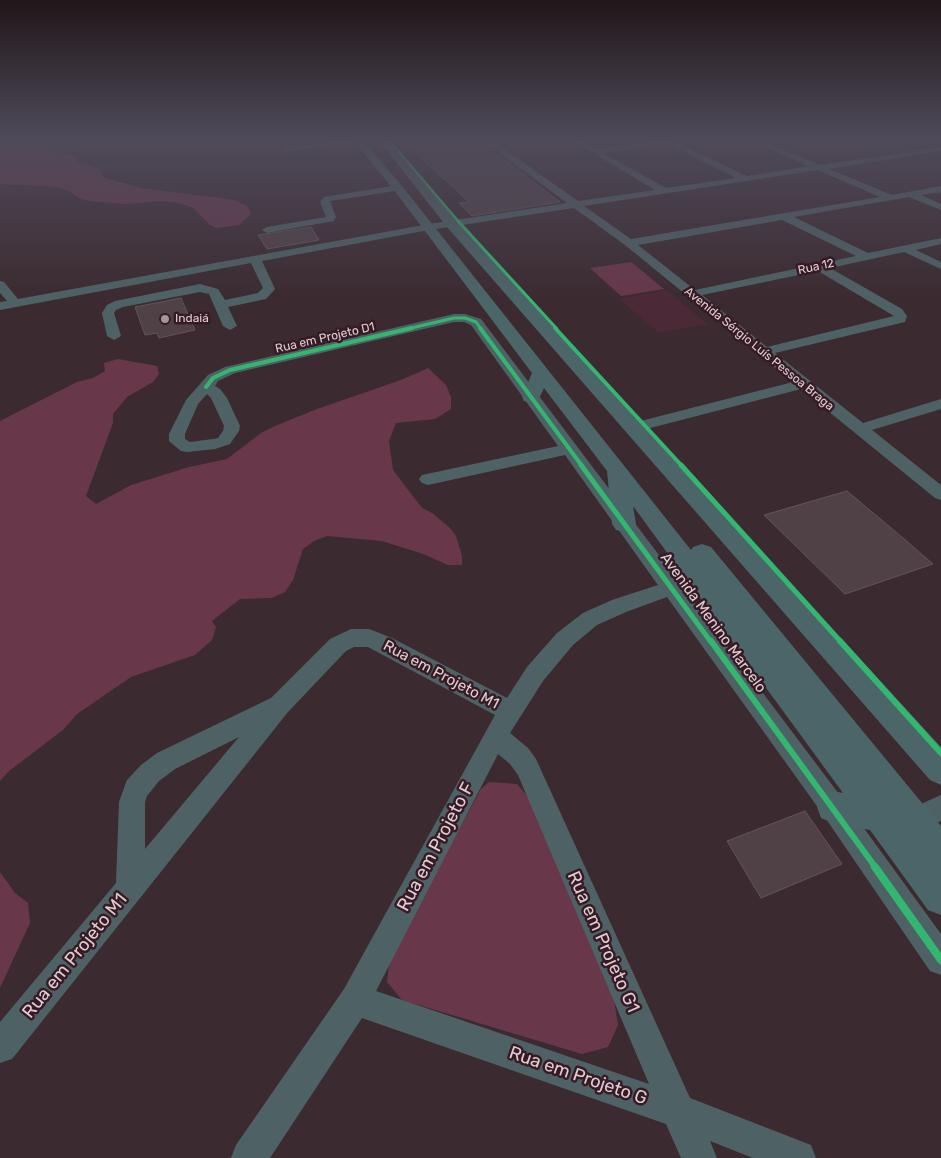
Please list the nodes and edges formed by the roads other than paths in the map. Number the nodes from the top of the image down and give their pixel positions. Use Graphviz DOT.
graph roads {
  1 [pos="375,193"];
  2 [pos="413,193"];
  3 [pos="560,193"];
  4 [pos="651,193"];
  5 [pos="880,193"];
  6 [pos="915,193"];
  7 [pos="909,194"];
  8 [pos="890,197"];
  9 [pos="577,205"];
  10 [pos="941,207"];
  11 [pos="783,216"];
  12 [pos="439,226"];
  13 [pos="267,230"];
  14 [pos="941,241"];
  15 [pos="628,243"];
  16 [pos="904,248"];
  17 [pos="865,256"];
  18 [pos="255,258"];
  19 [pos="818,266"];
  20 [pos="941,266"];
  21 [pos="0,285"];
  22 [pos="691,294"];
  23 [pos="15,303"];
  24 [pos="222,305"];
  25 [pos="0,306"];
  26 [pos="454,318"];
  27 [pos="230,326"];
  28 [pos="114,336"];
  29 [pos="764,352"];
  30 [pos="540,372"];
  31 [pos="803,384"];
  32 [pos="206,387"];
  33 [pos="531,397"];
  34 [pos="941,404"];
  35 [pos="636,427"];
  36 [pos="858,429"];
  37 [pos="569,449"];
  38 [pos="617,469"];
  39 [pos="428,479"];
  40 [pos="941,494"];
  41 [pos="624,524"];
  42 [pos="671,588"];
  43 [pos="280,705"];
  44 [pos="502,723"];
  45 [pos="941,770"];
  46 [pos="833,807"];
  47 [pos="928,814"];
  48 [pos="879,816"];
  49 [pos="941,852"];
  50 [pos="130,888"];
  51 [pos="941,897"];
  52 [pos="941,960"];
  53 [pos="355,1000"];
  54 [pos="0,1047"];
  55 [pos="676,1110"];
  56 [pos="249,1158"];
  57 [pos="698,1158"];
  58 [pos="798,1158"];
  1 -- 13 [label="street"];
  2 -- 12 [label="main road, Avenida Menino Marcelo"];
  3 -- 9 [label="street, Avenida Sérgio Luís Pessoa Braga"];
  4 -- 9 [label="street"];
  5 -- 8 [label="street"];
  6 -- 7 [label="street"];
  7 -- 8 [label="street"];
  7 -- 10 [label="street"];
  8 -- 11 [label="street"];
  9 -- 12 [label="street"];
  9 -- 15 [label="street, Avenida Sérgio Luís Pessoa Braga"];
  11 -- 15 [label="street"];
  11 -- 17 [label="street"];
  12 -- 18 [label="street"];
  12 -- 30 [label="main road, Avenida Menino Marcelo"];
  12 -- 35 [label="main road"];
  12 -- 47 [label="main road, Avenida Menino Marcelo"];
  14 -- 16 [label="street, Rua 12"];
  15 -- 22 [label="street, Avenida Sérgio Luís Pessoa Braga"];
  16 -- 17 [label="street, Rua 12"];
  16 -- 20 [label="street"];
  17 -- 19 [label="street, Rua 12"];
  18 -- 23 [label="street"];
  18 -- 24 [label="street"];
  19 -- 22 [label="street, Rua 12"];
  19 -- 29 [label="street"];
  21 -- 23 [label="street"];
  22 -- 29 [label="street, Avenida Sérgio Luís Pessoa Braga"];
  23 -- 25 [label="street"];
  24 -- 27 [label="street"];
  24 -- 28 [label="street"];
  26 -- 32 [label="street, Rua em Projeto D1"];
  26 -- 33 [label="street, Avenida Menino Marcelo"];
  29 -- 31 [label="street, Avenida Sérgio Luís Pessoa Braga"];
  30 -- 33 [label="main road"];
  30 -- 38 [label="main road, Avenida Menino Marcelo"];
  31 -- 35 [label="street"];
  31 -- 36 [label="street, Avenida Sérgio Luís Pessoa Braga"];
  33 -- 37 [label="street, Avenida Menino Marcelo"];
  34 -- 36 [label="street"];
  35 -- 45 [label="main road"];
  36 -- 40 [label="street, Avenida Sérgio Luís Pessoa Braga"];
  37 -- 39 [label="street"];
  37 -- 41 [label="street, Avenida Menino Marcelo"];
  38 -- 41 [label="main road"];
  38 -- 48 [label="main road, Avenida Menino Marcelo"];
  41 -- 42 [label="street, Avenida Menino Marcelo"];
  42 -- 44 [label="street, Rua em Projeto F"];
  42 -- 46 [label="street, Avenida Menino Marcelo"];
  43 -- 44 [label="street, Rua em Projeto M1"];
  43 -- 50 [label="street, Rua em Projeto M1"];
  43 -- 50 [label="street, Rua em Projeto M1"];
  44 -- 53 [label="street, Rua em Projeto F"];
  44 -- 55 [label="street, Rua em Projeto G1"];
  46 -- 48 [label="main road"];
  46 -- 52 [label="street, Avenida Menino Marcelo"];
  47 -- 48 [label="main road"];
  47 -- 49 [label="main road, Avenida Menino Marcelo"];
  48 -- 51 [label="main road, Avenida Menino Marcelo"];
  50 -- 54 [label="street, Rua em Projeto M1"];
  53 -- 55 [label="street, Rua em Projeto G"];
  53 -- 56 [label="street, Rua em Projeto F"];
  55 -- 57 [label="street, Rua em Projeto G1"];
  55 -- 58 [label="street, Rua em Projeto G"];
}
